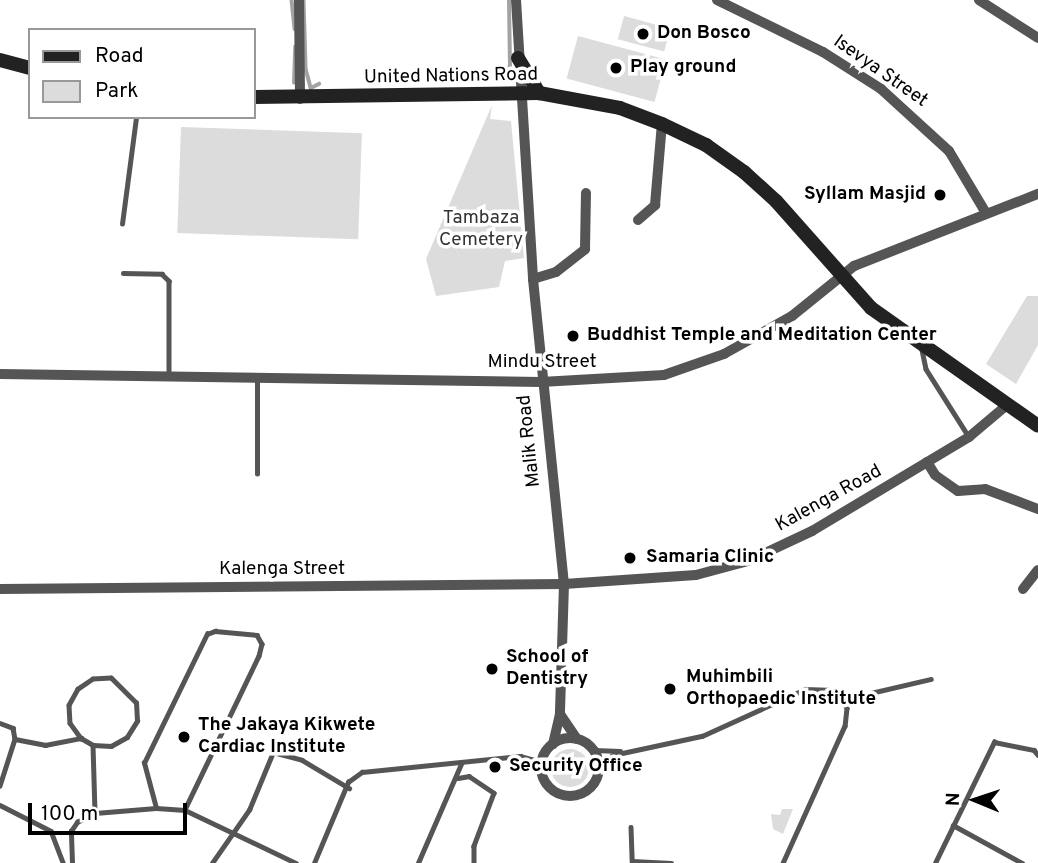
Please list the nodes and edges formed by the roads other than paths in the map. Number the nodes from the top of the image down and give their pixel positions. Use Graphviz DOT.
graph roads {
  1 [pos="299,0"];
  2 [pos="516,0"];
  3 [pos="717,0"];
  4 [pos="979,0"];
  5 [pos="1038,38"];
  6 [pos="518,58"];
  7 [pos="0,60"];
  8 [pos="28,67"];
  9 [pos="520,92"];
  10 [pos="539,93"];
  11 [pos="256,97"];
  12 [pos="300,99"];
  13 [pos="136,119"];
  14 [pos="662,124"];
  15 [pos="586,192"];
  16 [pos="1038,194"];
  17 [pos="986,213"];
  18 [pos="638,220"];
  19 [pos="122,224"];
  20 [pos="123,273"];
  21 [pos="839,277"];
  22 [pos="533,279"];
  23 [pos="921,345"];
  24 [pos="0,374"];
  25 [pos="169,375"];
  26 [pos="257,376"];
  27 [pos="541,382"];
  28 [pos="1007,405"];
  29 [pos="1038,426"];
  30 [pos="969,437"];
  31 [pos="927,462"];
  32 [pos="257,474"];
  33 [pos="1038,509"];
  34 [pos="1038,570"];
  35 [pos="564,584"];
  36 [pos="0,589"];
  37 [pos="1023,589"];
  38 [pos="931,679"];
  39 [pos="845,699"];
  40 [pos="560,714"];
  41 [pos="0,723"];
  42 [pos="81,738"];
  43 [pos="15,739"];
  44 [pos="577,739"];
  45 [pos="553,744"];
  46 [pos="93,745"];
  47 [pos="594,750"];
  48 [pos="628,751"];
  49 [pos="1038,755"];
  50 [pos="542,762"];
  51 [pos="461,764"];
  52 [pos="598,776"];
  53 [pos="458,778"];
  54 [pos="0,786"];
  55 [pos="349,789"];
  56 [pos="0,806"];
  57 [pos="156,808"];
  58 [pos="185,810"];
  59 [pos="95,813"];
  60 [pos="952,825"];
  61 [pos="631,827"];
  62 [pos="234,831"];
  63 [pos="632,862"];
  64 [pos="63,863"];
  65 [pos="72,863"];
  66 [pos="212,863"];
  67 [pos="296,863"];
  68 [pos="314,863"];
  69 [pos="418,863"];
  70 [pos="474,863"];
  71 [pos="671,863"];
  72 [pos="783,863"];
  73 [pos="935,863"];
  74 [pos="1022,863"];
  1 -- 12 [label="street"];
  2 -- 6 [label="street, Malik Road"];
  3 -- 17 [label="street, Isevya Street"];
  4 -- 5 [label="street"];
  6 -- 9 [label="street, Malik Road"];
  6 -- 10 [label="street"];
  7 -- 8 [label="street"];
  9 -- 10 [label="street, United Nations Road"];
  9 -- 12 [label="street, United Nations Road"];
  9 -- 22 [label="street, Malik Road"];
  10 -- 14 [label="street, United Nations Road"];
  11 -- 12 [label="street, United Nations Road"];
  13 -- 19 [label="lane"];
  14 -- 18 [label="street"];
  14 -- 21 [label="street, United Nations Road"];
  15 -- 22 [label="street"];
  16 -- 17 [label="street, Mindu Street"];
  17 -- 21 [label="street, Mindu Street"];
  20 -- 25 [label="lane"];
  21 -- 23 [label="street, United Nations Road"];
  21 -- 27 [label="street, Mindu Street"];
  22 -- 27 [label="street, Malik Road"];
  23 -- 28 [label="street, United Nations Road"];
  23 -- 30 [label="lane"];
  24 -- 25 [label="street, Mindu Street"];
  25 -- 26 [label="street, Mindu Street"];
  26 -- 27 [label="street, Mindu Street"];
  26 -- 32 [label="lane"];
  27 -- 35 [label="street, Malik Road"];
  28 -- 29 [label="street, United Nations Road"];
  28 -- 30 [label="street, Kalenga Road"];
  30 -- 31 [label="street, Kalenga Road"];
  31 -- 33 [label="street"];
  31 -- 35 [label="street, Kalenga Road"];
  34 -- 37 [label="street"];
  35 -- 36 [label="street, Kalenga Street"];
  35 -- 40 [label="street, Malik Road"];
  38 -- 39 [label="lane"];
  39 -- 48 [label="lane"];
  39 -- 72 [label="lane"];
  40 -- 44 [label="street"];
  40 -- 45 [label="street, Malik Road"];
  41 -- 43 [label="lane"];
  42 -- 43 [label="lane"];
  42 -- 46 [label="lane"];
  42 -- 46 [label="lane"];
  43 -- 54 [label="lane"];
  44 -- 45 [label="street"];
  44 -- 47 [label="street"];
  45 -- 50 [label="street"];
  46 -- 59 [label="lane"];
  47 -- 48 [label="lane"];
  47 -- 52 [label="street"];
  48 -- 52 [label="lane"];
  49 -- 60 [label="lane"];
  50 -- 51 [label="lane"];
  50 -- 52 [label="street"];
  51 -- 53 [label="lane"];
  51 -- 55 [label="lane"];
  53 -- 69 [label="lane"];
  53 -- 70 [label="lane"];
  55 -- 62 [label="lane"];
  55 -- 68 [label="lane"];
  56 -- 64 [label="lane"];
  57 -- 58 [label="lane"];
  57 -- 58 [label="lane"];
  57 -- 59 [label="lane"];
  58 -- 62 [label="lane"];
  59 -- 65 [label="lane"];
  60 -- 73 [label="lane"];
  60 -- 74 [label="lane"];
  61 -- 63 [label="lane"];
  62 -- 66 [label="lane"];
  62 -- 67 [label="lane"];
  63 -- 71 [label="lane"];
}
